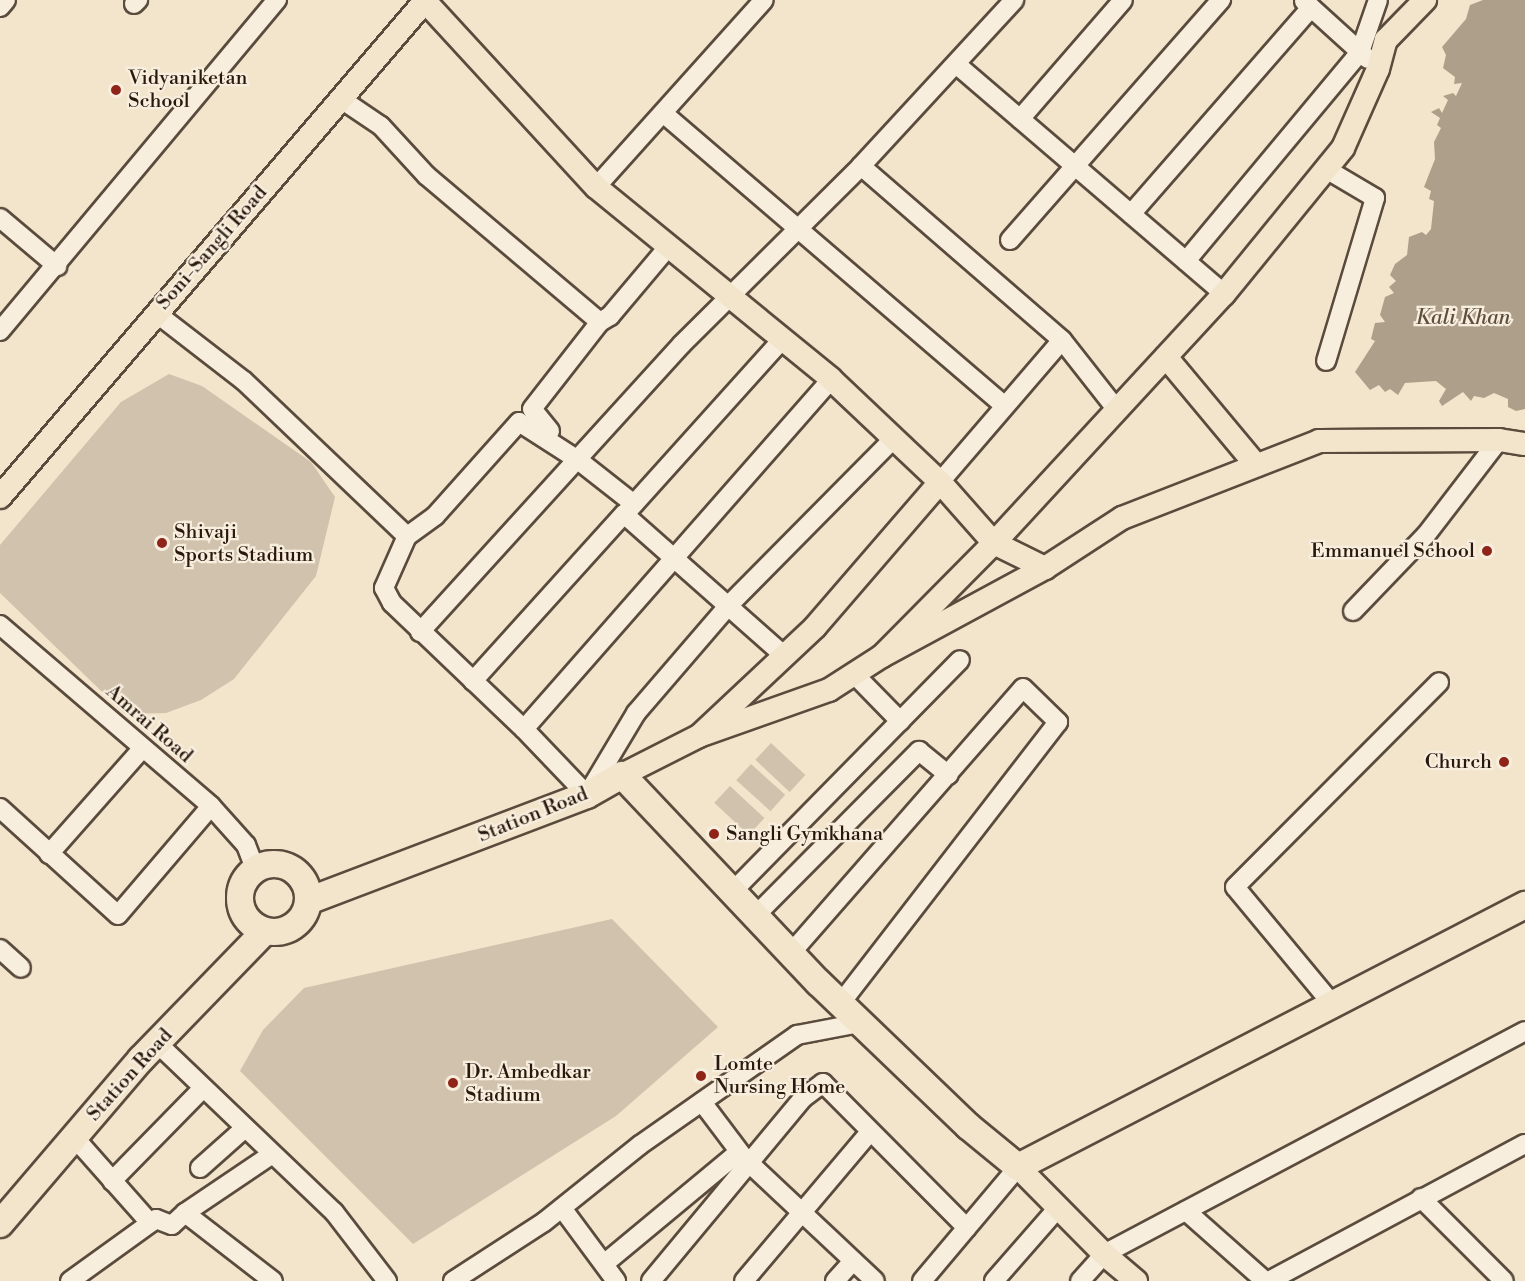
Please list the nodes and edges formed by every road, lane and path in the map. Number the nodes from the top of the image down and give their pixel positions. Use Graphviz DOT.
graph roads {
  1 [pos="6,0"];
  2 [pos="277,0"];
  3 [pos="764,0"];
  4 [pos="1014,0"];
  5 [pos="1123,0"];
  6 [pos="1221,0"];
  7 [pos="1378,0"];
  8 [pos="1425,0"];
  9 [pos="419,2"];
  10 [pos="1307,4"];
  11 [pos="0,7"];
  12 [pos="1360,52"];
  13 [pos="956,64"];
  14 [pos="1378,69"];
  15 [pos="341,99"];
  16 [pos="663,113"];
  17 [pos="1020,118"];
  18 [pos="861,166"];
  19 [pos="1077,167"];
  20 [pos="1326,169"];
  21 [pos="596,187"];
  22 [pos="1131,214"];
  23 [pos="0,218"];
  24 [pos="798,226"];
  25 [pos="1010,240"];
  26 [pos="669,246"];
  27 [pos="1186,261"];
  28 [pos="57,266"];
  29 [pos="1224,294"];
  30 [pos="730,297"];
  31 [pos="156,313"];
  32 [pos="600,322"];
  33 [pos="0,331"];
  34 [pos="1062,340"];
  35 [pos="781,341"];
  36 [pos="1166,357"];
  37 [pos="1326,361"];
  38 [pos="831,379"];
  39 [pos="1005,406"];
  40 [pos="1117,410"];
  41 [pos="892,440"];
  42 [pos="1499,440"];
  43 [pos="1525,444"];
  44 [pos="578,460"];
  45 [pos="1256,465"];
  46 [pos="940,482"];
  47 [pos="0,497"];
  48 [pos="629,509"];
  49 [pos="407,536"];
  50 [pos="993,543"];
  51 [pos="675,559"];
  52 [pos="1045,568"];
  53 [pos="728,606"];
  54 [pos="1353,611"];
  55 [pos="0,625"];
  56 [pos="420,632"];
  57 [pos="782,654"];
  58 [pos="882,656"];
  59 [pos="960,660"];
  60 [pos="854,674"];
  61 [pos="472,681"];
  62 [pos="1439,682"];
  63 [pos="900,721"];
  64 [pos="524,729"];
  65 [pos="699,736"];
  66 [pos="142,749"];
  67 [pos="622,775"];
  68 [pos="949,775"];
  69 [pos="587,795"];
  70 [pos="211,806"];
  71 [pos="0,808"];
  72 [pos="49,854"];
  73 [pos="255,869"];
  74 [pos="732,892"];
  75 [pos="308,901"];
  76 [pos="1525,905"];
  77 [pos="755,916"];
  78 [pos="265,931"];
  79 [pos="0,950"];
  80 [pos="791,954"];
  81 [pos="21,968"];
  82 [pos="840,1004"];
  83 [pos="1333,1005"];
  84 [pos="860,1023"];
  85 [pos="1525,1031"];
  86 [pos="157,1043"];
  87 [pos="203,1088"];
  88 [pos="702,1102"];
  89 [pos="244,1129"];
  90 [pos="870,1132"];
  91 [pos="74,1137"];
  92 [pos="1525,1144"];
  93 [pos="271,1155"];
  94 [pos="745,1158"];
  95 [pos="1018,1167"];
  96 [pos="200,1168"];
  97 [pos="112,1181"];
  98 [pos="1420,1198"];
  99 [pos="562,1208"];
  100 [pos="1058,1208"];
  101 [pos="1186,1210"];
  102 [pos="801,1213"];
  103 [pos="178,1219"];
  104 [pos="150,1223"];
  105 [pos="0,1224"];
  106 [pos="967,1228"];
  107 [pos="1104,1254"];
  108 [pos="853,1261"];
  109 [pos="604,1264"];
  110 [pos="465,1278"];
  111 [pos="70,1281"];
  112 [pos="273,1281"];
  113 [pos="387,1281"];
  114 [pos="616,1281"];
  115 [pos="651,1281"];
  116 [pos="744,1281"];
  117 [pos="835,1281"];
  118 [pos="874,1281"];
  119 [pos="922,1281"];
  120 [pos="994,1281"];
  121 [pos="1080,1281"];
  122 [pos="1136,1281"];
  123 [pos="1267,1281"];
  124 [pos="1504,1281"];
  1 -- 11 [label="street"];
  2 -- 28 [label="street"];
  3 -- 16 [label="street"];
  4 -- 13 [label="street"];
  5 -- 17 [label="street"];
  6 -- 19 [label="street"];
  7 -- 12 [label="street"];
  8 -- 14 [label="main road"];
  9 -- 15 [label="main road, Soni-Sangli Road"];
  9 -- 21 [label="main road"];
  10 -- 12 [label="street"];
  10 -- 22 [label="street"];
  12 -- 14 [label="street"];
  12 -- 27 [label="street"];
  13 -- 17 [label="street"];
  13 -- 18 [label="street"];
  14 -- 20 [label="main road"];
  15 -- 31 [label="main road, Soni-Sangli Road"];
  15 -- 32 [label="street"];
  16 -- 21 [label="street"];
  16 -- 24 [label="street"];
  17 -- 19 [label="street"];
  18 -- 24 [label="street"];
  18 -- 34 [label="street"];
  19 -- 22 [label="street"];
  19 -- 25 [label="street"];
  20 -- 29 [label="main road"];
  20 -- 37 [label="street"];
  21 -- 26 [label="main road"];
  22 -- 27 [label="street"];
  23 -- 28 [label="street"];
  24 -- 30 [label="street"];
  24 -- 39 [label="street"];
  26 -- 30 [label="main road"];
  26 -- 32 [label="street"];
  27 -- 29 [label="street"];
  28 -- 33 [label="street"];
  29 -- 36 [label="main road"];
  30 -- 35 [label="main road"];
  30 -- 44 [label="street"];
  31 -- 47 [label="main road, Soni-Sangli Road"];
  31 -- 49 [label="street"];
  32 -- 44 [label="street"];
  34 -- 39 [label="street"];
  34 -- 40 [label="street"];
  35 -- 38 [label="main road"];
  35 -- 48 [label="street"];
  36 -- 40 [label="main road"];
  36 -- 45 [label="main road"];
  38 -- 41 [label="main road"];
  38 -- 51 [label="street"];
  39 -- 46 [label="street"];
  40 -- 50 [label="main road"];
  41 -- 46 [label="main road"];
  41 -- 53 [label="street"];
  42 -- 43 [label="main road"];
  42 -- 45 [label="main road"];
  42 -- 54 [label="street"];
  44 -- 48 [label="street"];
  44 -- 49 [label="street"];
  44 -- 56 [label="street"];
  45 -- 52 [label="main road"];
  46 -- 50 [label="main road"];
  46 -- 57 [label="main road"];
  48 -- 51 [label="street"];
  48 -- 61 [label="street"];
  49 -- 56 [label="street"];
  50 -- 52 [label="main road"];
  50 -- 58 [label="main road"];
  51 -- 53 [label="street"];
  51 -- 64 [label="street"];
  52 -- 58 [label="main road"];
  53 -- 57 [label="street"];
  53 -- 69 [label="street"];
  55 -- 66 [label="street, Amrai Road"];
  56 -- 61 [label="street"];
  57 -- 65 [label="main road"];
  58 -- 60 [label="main road"];
  59 -- 63 [label="street"];
  60 -- 63 [label="street"];
  60 -- 65 [label="main road"];
  61 -- 64 [label="street"];
  62 -- 83 [label="street"];
  63 -- 74 [label="street"];
  64 -- 69 [label="street"];
  65 -- 67 [label="main road"];
  66 -- 70 [label="street, Amrai Road"];
  66 -- 72 [label="street"];
  67 -- 69 [label="highway, Station Road"];
  67 -- 74 [label="highway"];
  68 -- 77 [label="street"];
  68 -- 80 [label="street"];
  68 -- 82 [label="street"];
  69 -- 75 [label="highway, Station Road"];
  70 -- 72 [label="street"];
  70 -- 73 [label="street, Amrai Road"];
  71 -- 72 [label="street"];
  73 -- 75 [label="highway"];
  73 -- 78 [label="highway"];
  74 -- 77 [label="highway"];
  75 -- 78 [label="highway"];
  76 -- 83 [label="highway"];
  77 -- 80 [label="highway"];
  78 -- 86 [label="highway, Station Road"];
  79 -- 81 [label="street"];
  80 -- 82 [label="highway"];
  82 -- 84 [label="highway"];
  83 -- 95 [label="highway"];
  84 -- 88 [label="street"];
  84 -- 95 [label="highway"];
  85 -- 101 [label="street"];
  86 -- 87 [label="street"];
  86 -- 91 [label="highway, Station Road"];
  87 -- 89 [label="street"];
  87 -- 97 [label="street"];
  88 -- 94 [label="street"];
  88 -- 99 [label="street"];
  89 -- 93 [label="street"];
  89 -- 96 [label="street"];
  90 -- 94 [label="street"];
  90 -- 102 [label="street"];
  90 -- 106 [label="street"];
  91 -- 97 [label="street"];
  91 -- 105 [label="highway, Station Road"];
  92 -- 98 [label="street"];
  93 -- 103 [label="street"];
  93 -- 113 [label="street"];
  94 -- 102 [label="street"];
  94 -- 109 [label="street"];
  94 -- 115 [label="street"];
  95 -- 100 [label="main road"];
  95 -- 106 [label="street"];
  97 -- 104 [label="street"];
  98 -- 123 [label="street"];
  98 -- 124 [label="street"];
  99 -- 109 [label="street"];
  99 -- 110 [label="street"];
  100 -- 107 [label="main road"];
  100 -- 120 [label="street"];
  101 -- 107 [label="street"];
  101 -- 123 [label="street"];
  102 -- 108 [label="street"];
  102 -- 116 [label="street"];
  103 -- 104 [label="street"];
  103 -- 112 [label="street"];
  104 -- 111 [label="street"];
  106 -- 119 [label="street"];
  107 -- 121 [label="street"];
  107 -- 122 [label="main road"];
  108 -- 117 [label="street"];
  108 -- 118 [label="street"];
  109 -- 114 [label="street"];
}
